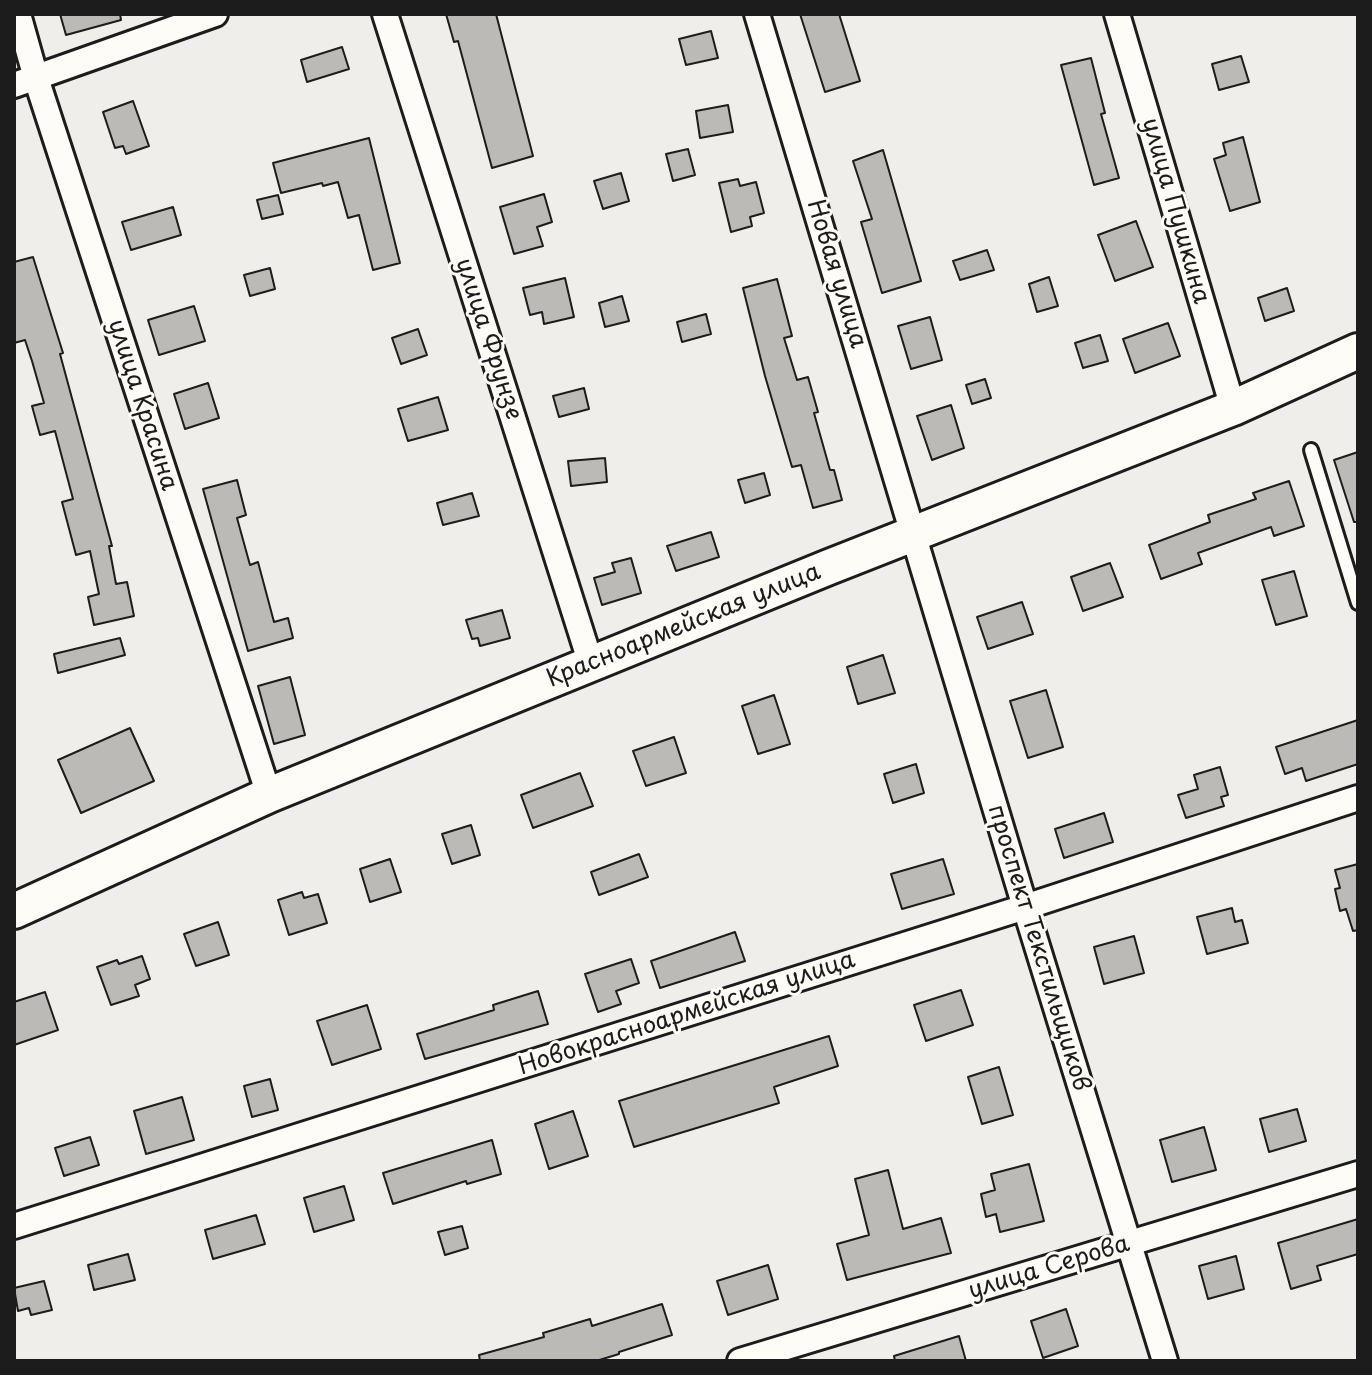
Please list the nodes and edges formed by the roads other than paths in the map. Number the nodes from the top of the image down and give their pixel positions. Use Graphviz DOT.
graph roads {
  1 [pos="18,14"];
  2 [pos="215,14"];
  3 [pos="385,14"];
  4 [pos="757,14"];
  5 [pos="1117,14"];
  6 [pos="25,82"];
  7 [pos="1358,351"];
  8 [pos="1233,408"];
  9 [pos="1311,450"];
  10 [pos="915,533"];
  11 [pos="1358,603"];
  12 [pos="591,664"];
  13 [pos="269,795"];
  14 [pos="1358,798"];
  15 [pos="1025,907"];
  16 [pos="14,911"];
  17 [pos="1358,1174"];
  18 [pos="14,1226"];
  19 [pos="1129,1243"];
  20 [pos="740,1361"];
  21 [pos="1165,1361"];
  1 -- 6 [label="street, улица Красина"];
  2 -- 6 [label="street"];
  3 -- 12 [label="street, улица Фрунзе"];
  4 -- 10 [label="street, Новая улица"];
  5 -- 8 [label="street, улица Пушкина"];
  6 -- 13 [label="street, улица Красина"];
  7 -- 8 [label="street, Красноармейская улица"];
  8 -- 10 [label="street, Красноармейская улица"];
  9 -- 11 [label="lane"];
  10 -- 12 [label="street, Красноармейская улица"];
  10 -- 15 [label="street, проспект Текстильщиков"];
  12 -- 13 [label="street, Красноармейская улица"];
  13 -- 16 [label="street, Красноармейская улица"];
  14 -- 15 [label="street, Новокрасноармейская улица"];
  15 -- 18 [label="street, Новокрасноармейская улица"];
  15 -- 19 [label="street, проспект Текстильщиков"];
  17 -- 19 [label="street, улица Серова"];
  19 -- 20 [label="street, улица Серова"];
  19 -- 21 [label="street, проспект Текстильщиков"];
}
